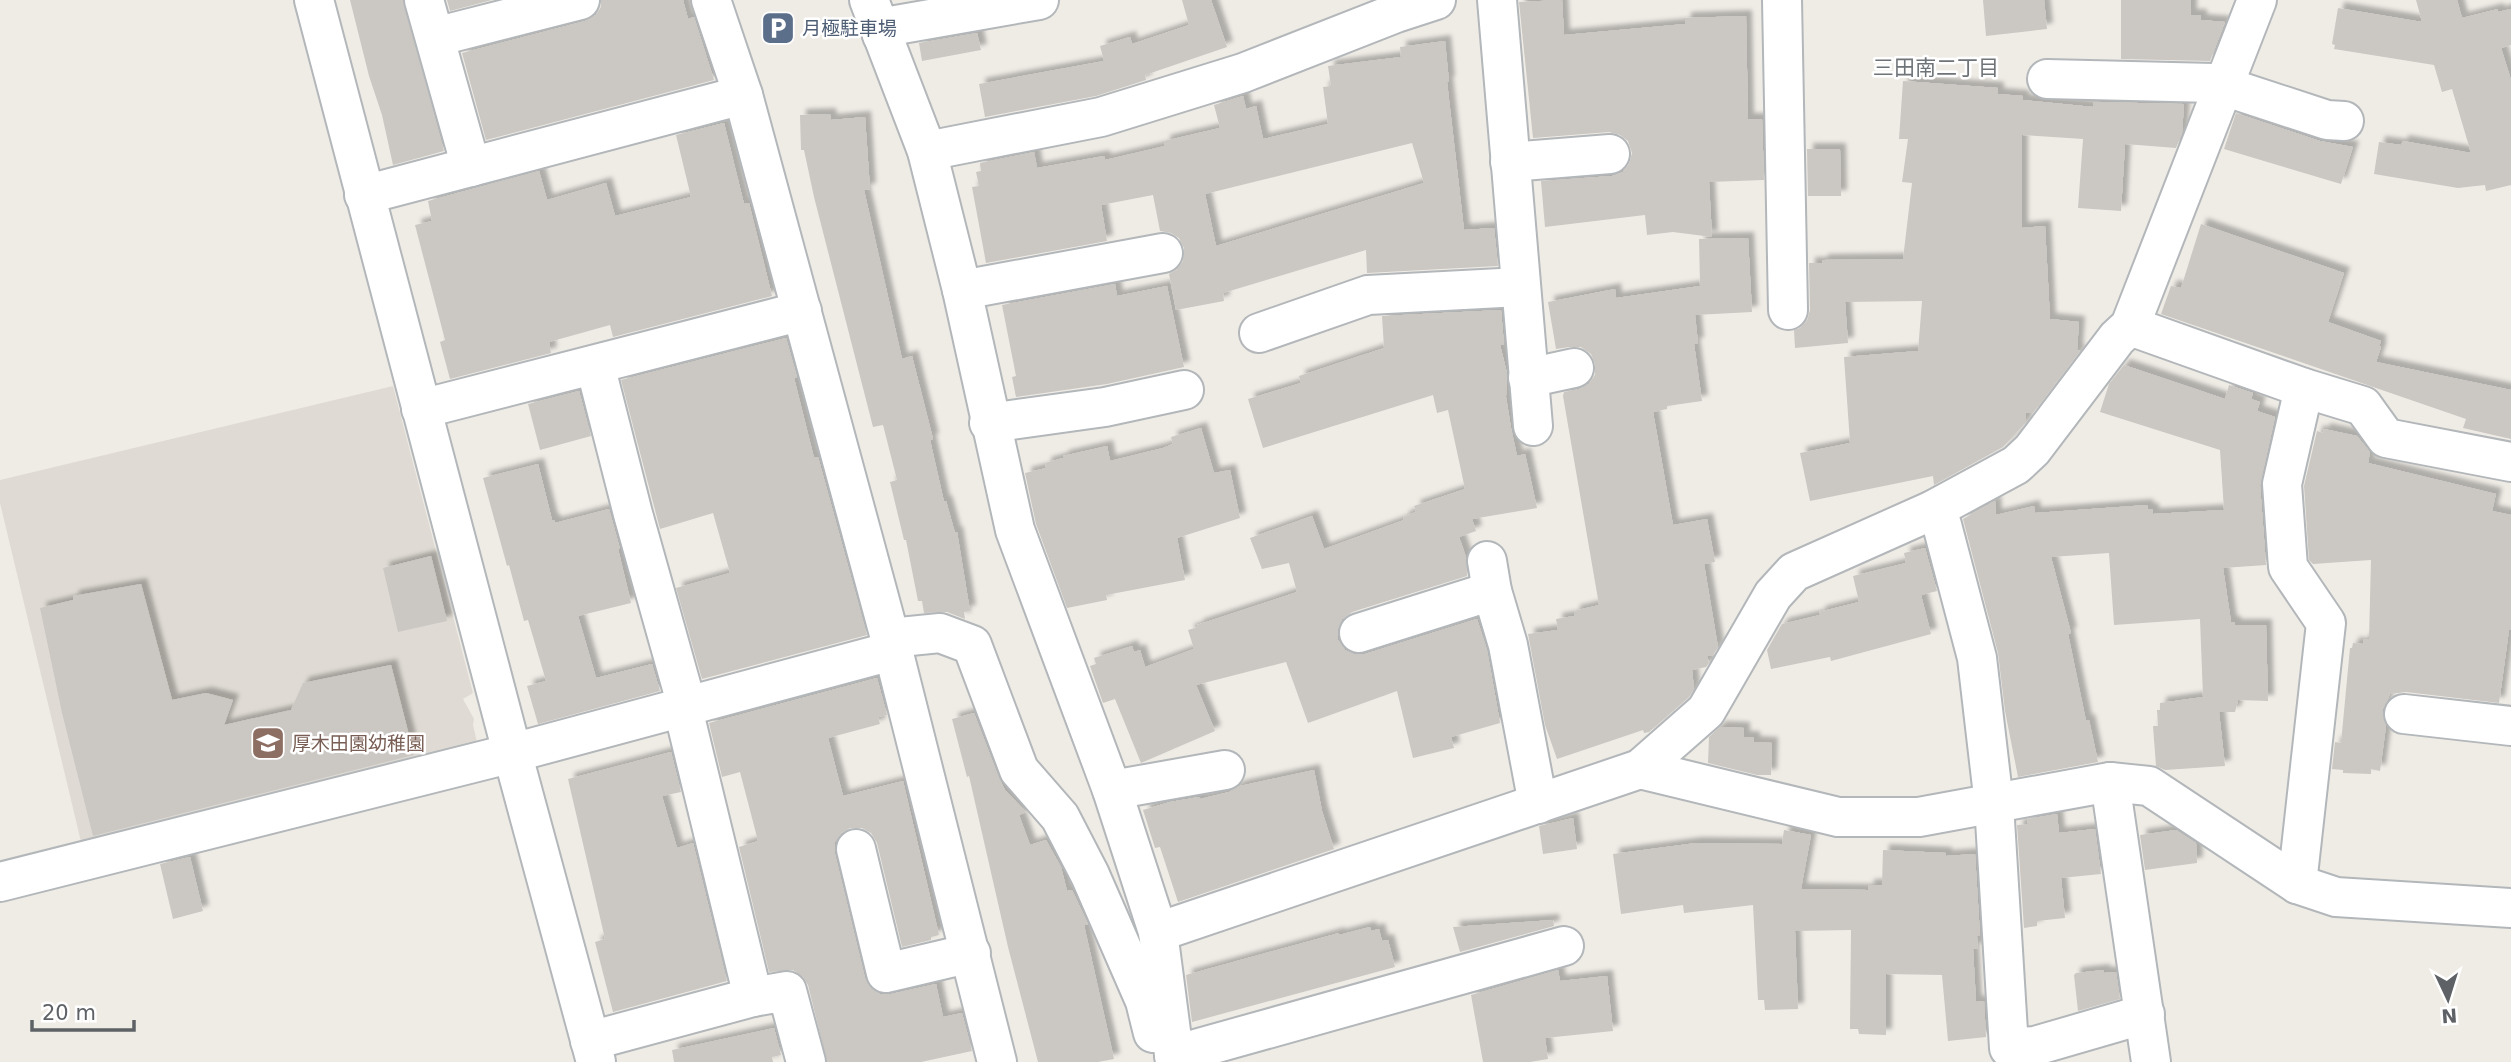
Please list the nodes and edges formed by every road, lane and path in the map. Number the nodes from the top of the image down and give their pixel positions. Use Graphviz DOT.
graph roads {
  1 [pos="314,0"];
  2 [pos="424,0"];
  3 [pos="580,0"];
  4 [pos="711,0"];
  5 [pos="1039,0"];
  6 [pos="1436,0"];
  7 [pos="1497,0"];
  8 [pos="1782,0"];
  9 [pos="2257,0"];
  10 [pos="1394,6"];
  11 [pos="876,17"];
  12 [pos="435,37"];
  13 [pos="2047,79"];
  14 [pos="2224,85"];
  15 [pos="743,95"];
  16 [pos="2344,121"];
  17 [pos="926,151"];
  18 [pos="1610,154"];
  19 [pos="1510,162"];
  20 [pos="471,167"];
  21 [pos="364,195"];
  22 [pos="1145,248"];
  23 [pos="1520,287"];
  24 [pos="962,290"];
  25 [pos="1788,310"];
  26 [pos="802,311"];
  27 [pos="2130,326"];
  28 [pos="1259,333"];
  29 [pos="594,365"];
  30 [pos="1574,368"];
  31 [pos="1528,378"];
  32 [pos="2304,388"];
  33 [pos="1184,390"];
  34 [pos="421,409"];
  35 [pos="989,423"];
  36 [pos="1533,426"];
  37 [pos="2496,454"];
  38 [pos="1933,510"];
  39 [pos="1359,633"];
  40 [pos="891,645"];
  41 [pos="687,706"];
  42 [pos="2404,714"];
  43 [pos="2511,726"];
  44 [pos="512,752"];
  45 [pos="1640,769"];
  46 [pos="1226,770"];
  47 [pos="2110,782"];
  48 [pos="1112,790"];
  49 [pos="1538,804"];
  50 [pos="1994,804"];
  51 [pos="856,849"];
  52 [pos="0,882"];
  53 [pos="2297,884"];
  54 [pos="2511,908"];
  55 [pos="1158,932"];
  56 [pos="1564,946"];
  57 [pos="971,953"];
  58 [pos="753,997"];
  59 [pos="2145,1014"];
  60 [pos="593,1051"];
  61 [pos="1168,1052"];
  62 [pos="995,1061"];
  63 [pos="806,1062"];
  64 [pos="2151,1062"];
  1 -- 21 [label="street"];
  2 -- 12 [label="street"];
  3 -- 12 [label="street"];
  4 -- 15 [label="street"];
  5 -- 11 [label="street"];
  6 -- 10 [label="street"];
  7 -- 19 [label="street"];
  8 -- 25 [label="street"];
  9 -- 14 [label="street"];
  10 -- 17 [label="street"];
  11 -- 17 [label="street"];
  12 -- 20 [label="street"];
  13 -- 14 [label="street"];
  14 -- 16 [label="street"];
  14 -- 27 [label="street"];
  15 -- 20 [label="street"];
  15 -- 26 [label="street"];
  17 -- 24 [label="street"];
  18 -- 19 [label="street"];
  19 -- 23 [label="street"];
  20 -- 21 [label="street"];
  21 -- 34 [label="street"];
  22 -- 24 [label="street"];
  23 -- 28 [label="street"];
  23 -- 31 [label="street"];
  24 -- 35 [label="street"];
  26 -- 29 [label="street"];
  26 -- 40 [label="street"];
  27 -- 32 [label="street"];
  27 -- 38 [label="street"];
  29 -- 34 [label="street"];
  29 -- 41 [label="street"];
  30 -- 31 [label="street"];
  31 -- 36 [label="street"];
  32 -- 37 [label="street"];
  32 -- 53 [label="street"];
  33 -- 35 [label="street"];
  34 -- 44 [label="street"];
  35 -- 48 [label="street"];
  38 -- 45 [label="street"];
  38 -- 50 [label="street"];
  39 -- 49 [label="street"];
  40 -- 41 [label="street"];
  40 -- 57 [label="street"];
  40 -- 61 [label="street"];
  41 -- 44 [label="street"];
  41 -- 58 [label="street"];
  42 -- 43 [label="street"];
  44 -- 52 [label="street"];
  44 -- 60 [label="street"];
  45 -- 49 [label="street"];
  45 -- 50 [label="street"];
  46 -- 48 [label="street"];
  47 -- 50 [label="street"];
  47 -- 53 [label="street"];
  47 -- 59 [label="street"];
  48 -- 55 [label="street"];
  49 -- 55 [label="street"];
  50 -- 59 [label="street"];
  51 -- 57 [label="street"];
  53 -- 54 [label="street"];
  55 -- 61 [label="street"];
  56 -- 61 [label="street"];
  57 -- 62 [label="street"];
  58 -- 60 [label="street"];
  58 -- 63 [label="street"];
  59 -- 64 [label="street"];
}
